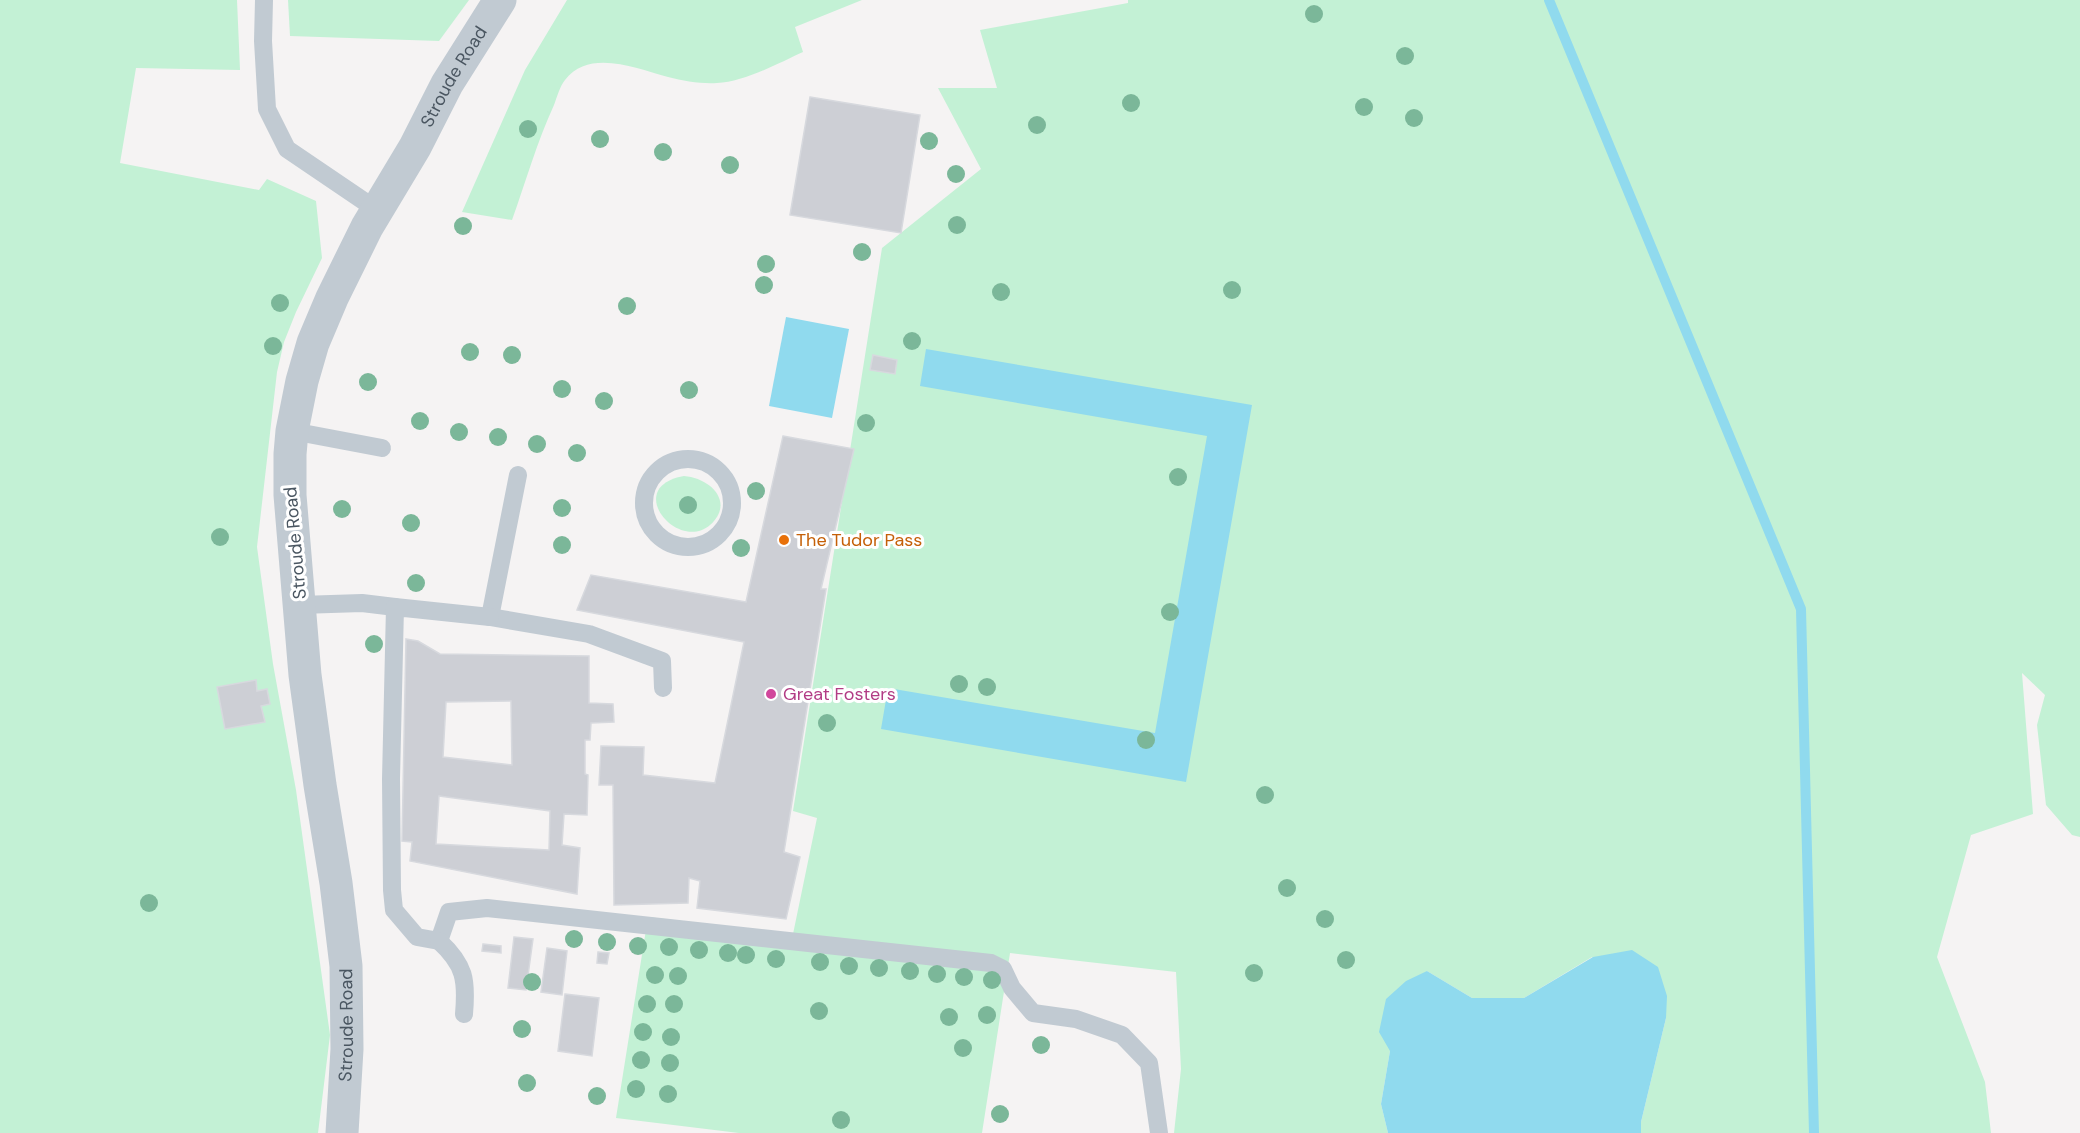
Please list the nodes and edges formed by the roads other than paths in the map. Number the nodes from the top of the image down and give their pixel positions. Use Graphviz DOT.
graph roads {
  1 [pos="264,0"];
  2 [pos="500,0"];
  3 [pos="377,210"];
  4 [pos="292,431"];
  5 [pos="382,448"];
  6 [pos="518,475"];
  7 [pos="644,496"];
  8 [pos="300,605"];
  9 [pos="395,607"];
  10 [pos="490,617"];
  11 [pos="663,688"];
  12 [pos="439,941"];
  13 [pos="464,1014"];
  14 [pos="342,1133"];
  15 [pos="1159,1133"];
  1 -- 3 [label="lane"];
  2 -- 3 [label="street, Stroude Road"];
  3 -- 4 [label="street, Stroude Road"];
  4 -- 5 [label="lane"];
  4 -- 8 [label="street, Stroude Road"];
  6 -- 10 [label="lane"];
  7 -- 7 [label="lane"];
  8 -- 9 [label="lane"];
  8 -- 14 [label="street, Stroude Road"];
  9 -- 10 [label="lane"];
  9 -- 12 [label="lane"];
  10 -- 11 [label="lane"];
  12 -- 13 [label="lane"];
  12 -- 15 [label="lane"];
}
